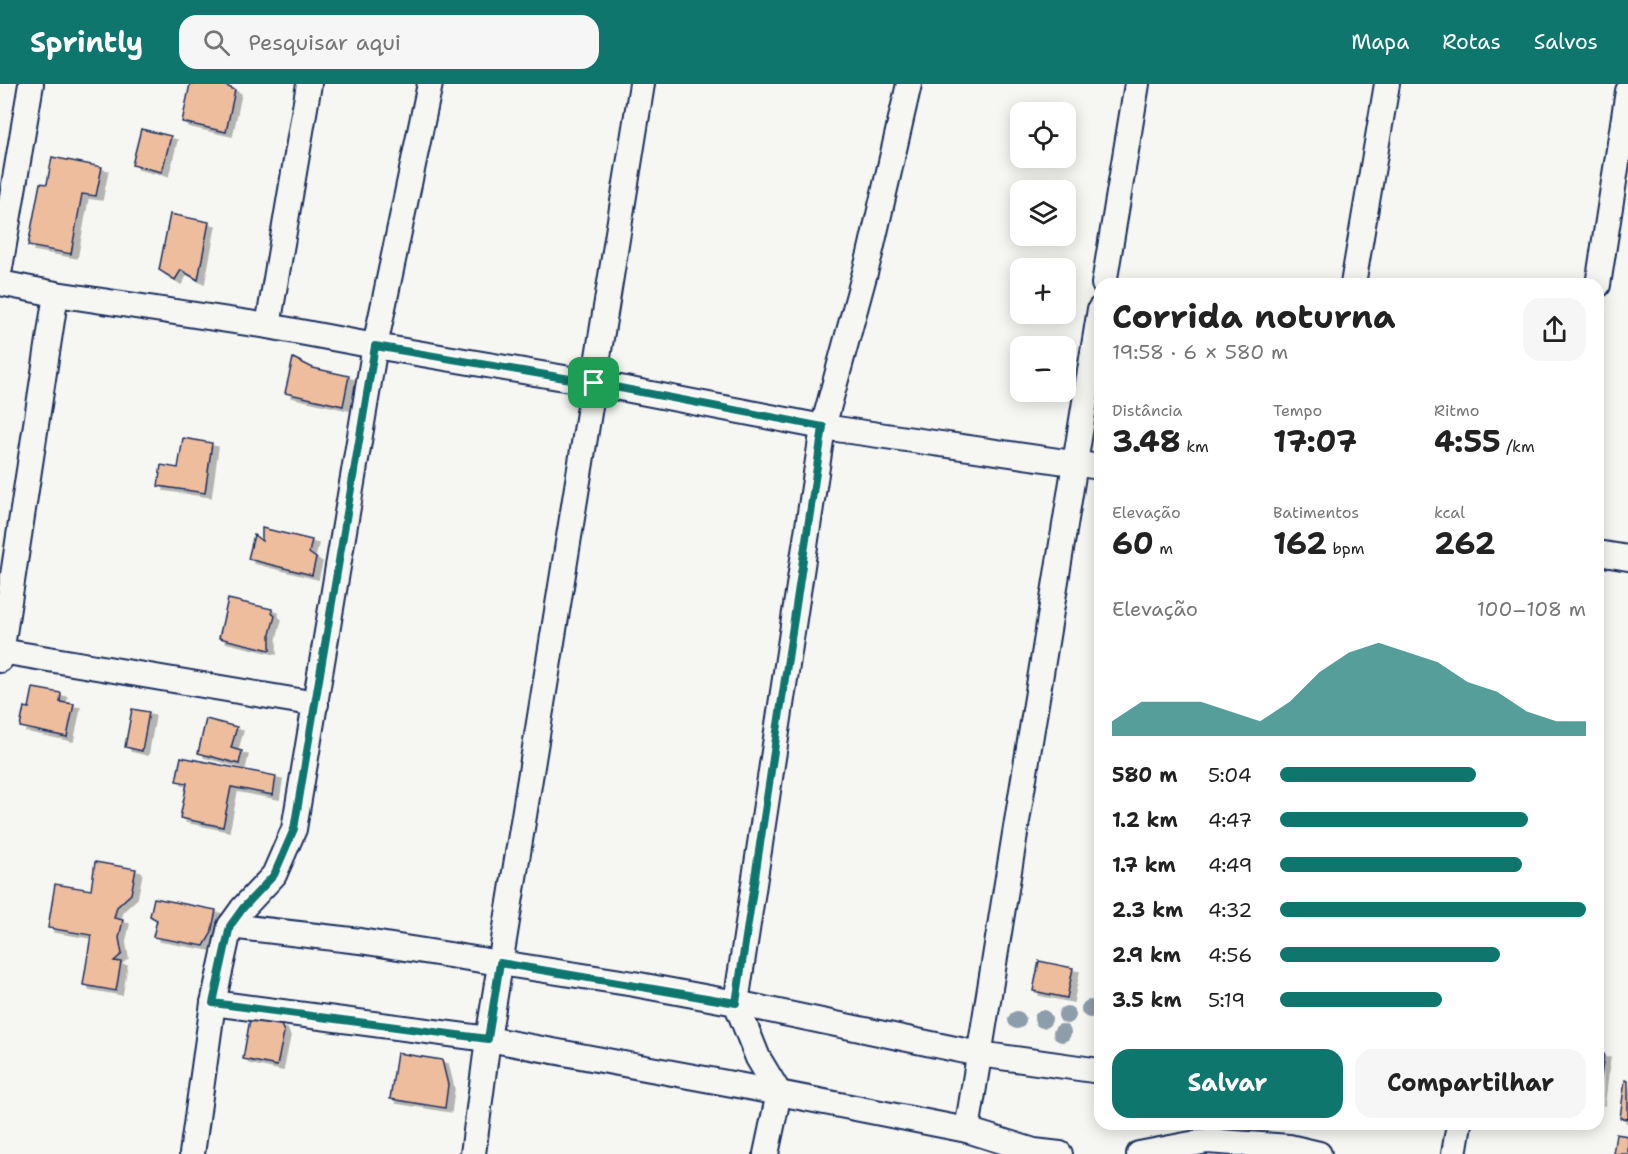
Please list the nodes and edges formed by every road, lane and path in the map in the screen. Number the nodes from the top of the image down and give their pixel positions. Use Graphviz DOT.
graph roads {
  1 [pos="31,84"];
  2 [pos="309,84"];
  3 [pos="430,84"];
  4 [pos="642,84"];
  5 [pos="909,84"];
  6 [pos="1137,84"];
  7 [pos="1387,84"];
  8 [pos="1628,91"];
  9 [pos="0,268"];
  10 [pos="1105,278"];
  11 [pos="1354,278"];
  12 [pos="1599,278"];
  13 [pos="0,283"];
  14 [pos="56,294"];
  15 [pos="268,326"];
  16 [pos="1094,345"];
  17 [pos="375,346"];
  18 [pos="594,383"];
  19 [pos="823,427"];
  20 [pos="1074,463"];
  21 [pos="1094,466"];
  22 [pos="1604,554"];
  23 [pos="1628,558"];
  24 [pos="1,655"];
  25 [pos="316,704"];
  26 [pos="230,926"];
  27 [pos="500,963"];
  28 [pos="213,1003"];
  29 [pos="736,1003"];
  30 [pos="488,1039"];
  31 [pos="980,1054"];
  32 [pos="1094,1070"];
  33 [pos="779,1093"];
  34 [pos="966,1130"];
  35 [pos="1458,1130"];
  36 [pos="1208,1132"];
  37 [pos="1289,1151"];
  38 [pos="1034,1152"];
  39 [pos="192,1154"];
  40 [pos="474,1154"];
  41 [pos="766,1154"];
  42 [pos="1060,1154"];
  43 [pos="1139,1154"];
  44 [pos="1319,1154"];
  45 [pos="1454,1154"];
  1 -- 9 [label="street"];
  2 -- 15 [label="street"];
  3 -- 17 [label="street"];
  4 -- 18 [label="street"];
  5 -- 19 [label="street"];
  6 -- 10 [label="street"];
  7 -- 11 [label="street"];
  8 -- 12 [label="street"];
  13 -- 14 [label="street"];
  14 -- 15 [label="street"];
  14 -- 24 [label="street"];
  15 -- 17 [label="street"];
  16 -- 20 [label="street"];
  17 -- 18 [label="street"];
  17 -- 25 [label="street"];
  18 -- 19 [label="street"];
  18 -- 27 [label="street"];
  19 -- 20 [label="street"];
  19 -- 29 [label="street"];
  20 -- 21 [label="street"];
  20 -- 31 [label="street"];
  22 -- 23 [label="street"];
  24 -- 25 [label="street"];
  25 -- 26 [label="street"];
  26 -- 27 [label="street"];
  26 -- 28 [label="street"];
  27 -- 29 [label="street"];
  27 -- 30 [label="street"];
  28 -- 30 [label="street"];
  28 -- 39 [label="street"];
  29 -- 31 [label="street"];
  29 -- 33 [label="street"];
  30 -- 33 [label="street"];
  30 -- 40 [label="street"];
  31 -- 32 [label="street"];
  31 -- 34 [label="street"];
  33 -- 34 [label="street"];
  33 -- 41 [label="street"];
  34 -- 38 [label="street"];
  35 -- 45 [label="street"];
  36 -- 37 [label="street"];
  36 -- 43 [label="street"];
  37 -- 44 [label="street"];
  38 -- 42 [label="street"];
}
